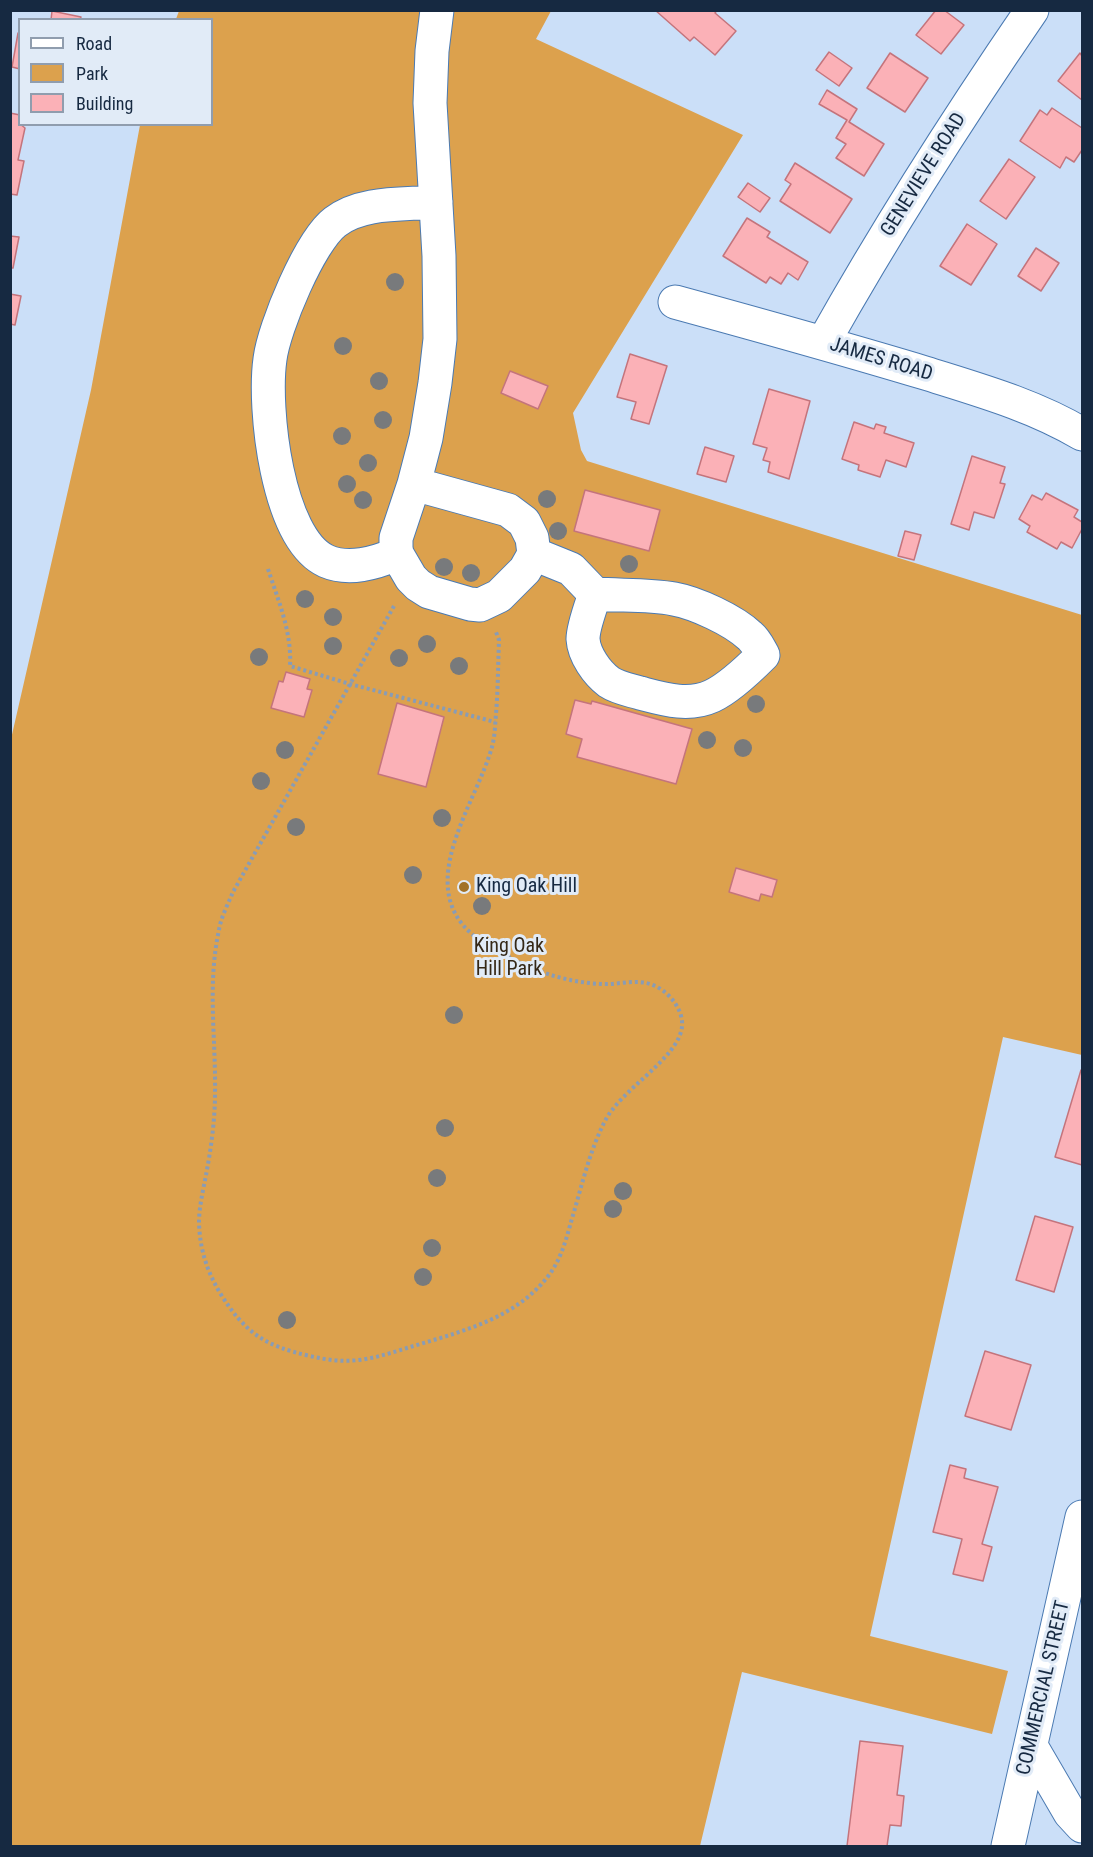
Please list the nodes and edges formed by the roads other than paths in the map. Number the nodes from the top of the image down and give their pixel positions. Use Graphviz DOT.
graph roads {
  1 [pos="437,10"];
  2 [pos="1032,10"];
  3 [pos="436,202"];
  4 [pos="675,302"];
  5 [pos="824,343"];
  6 [pos="1083,434"];
  7 [pos="414,483"];
  8 [pos="397,554"];
  9 [pos="534,554"];
  10 [pos="594,594"];
  11 [pos="1083,1517"];
  12 [pos="1030,1746"];
  13 [pos="1083,1826"];
  14 [pos="1015,1839"];
  1 -- 3 [label="street"];
  2 -- 5 [label="street, GENEVIEVE ROAD"];
  3 -- 7 [label="street"];
  3 -- 8 [label="street"];
  4 -- 5 [label="street, JAMES ROAD"];
  5 -- 6 [label="street, JAMES ROAD"];
  7 -- 8 [label="street"];
  7 -- 9 [label="street"];
  8 -- 9 [label="street"];
  9 -- 10 [label="street"];
  10 -- 10 [label="street"];
  11 -- 12 [label="street, COMMERCIAL STREET"];
  12 -- 13 [label="street"];
  12 -- 14 [label="street, COMMERCIAL STREET"];
}
